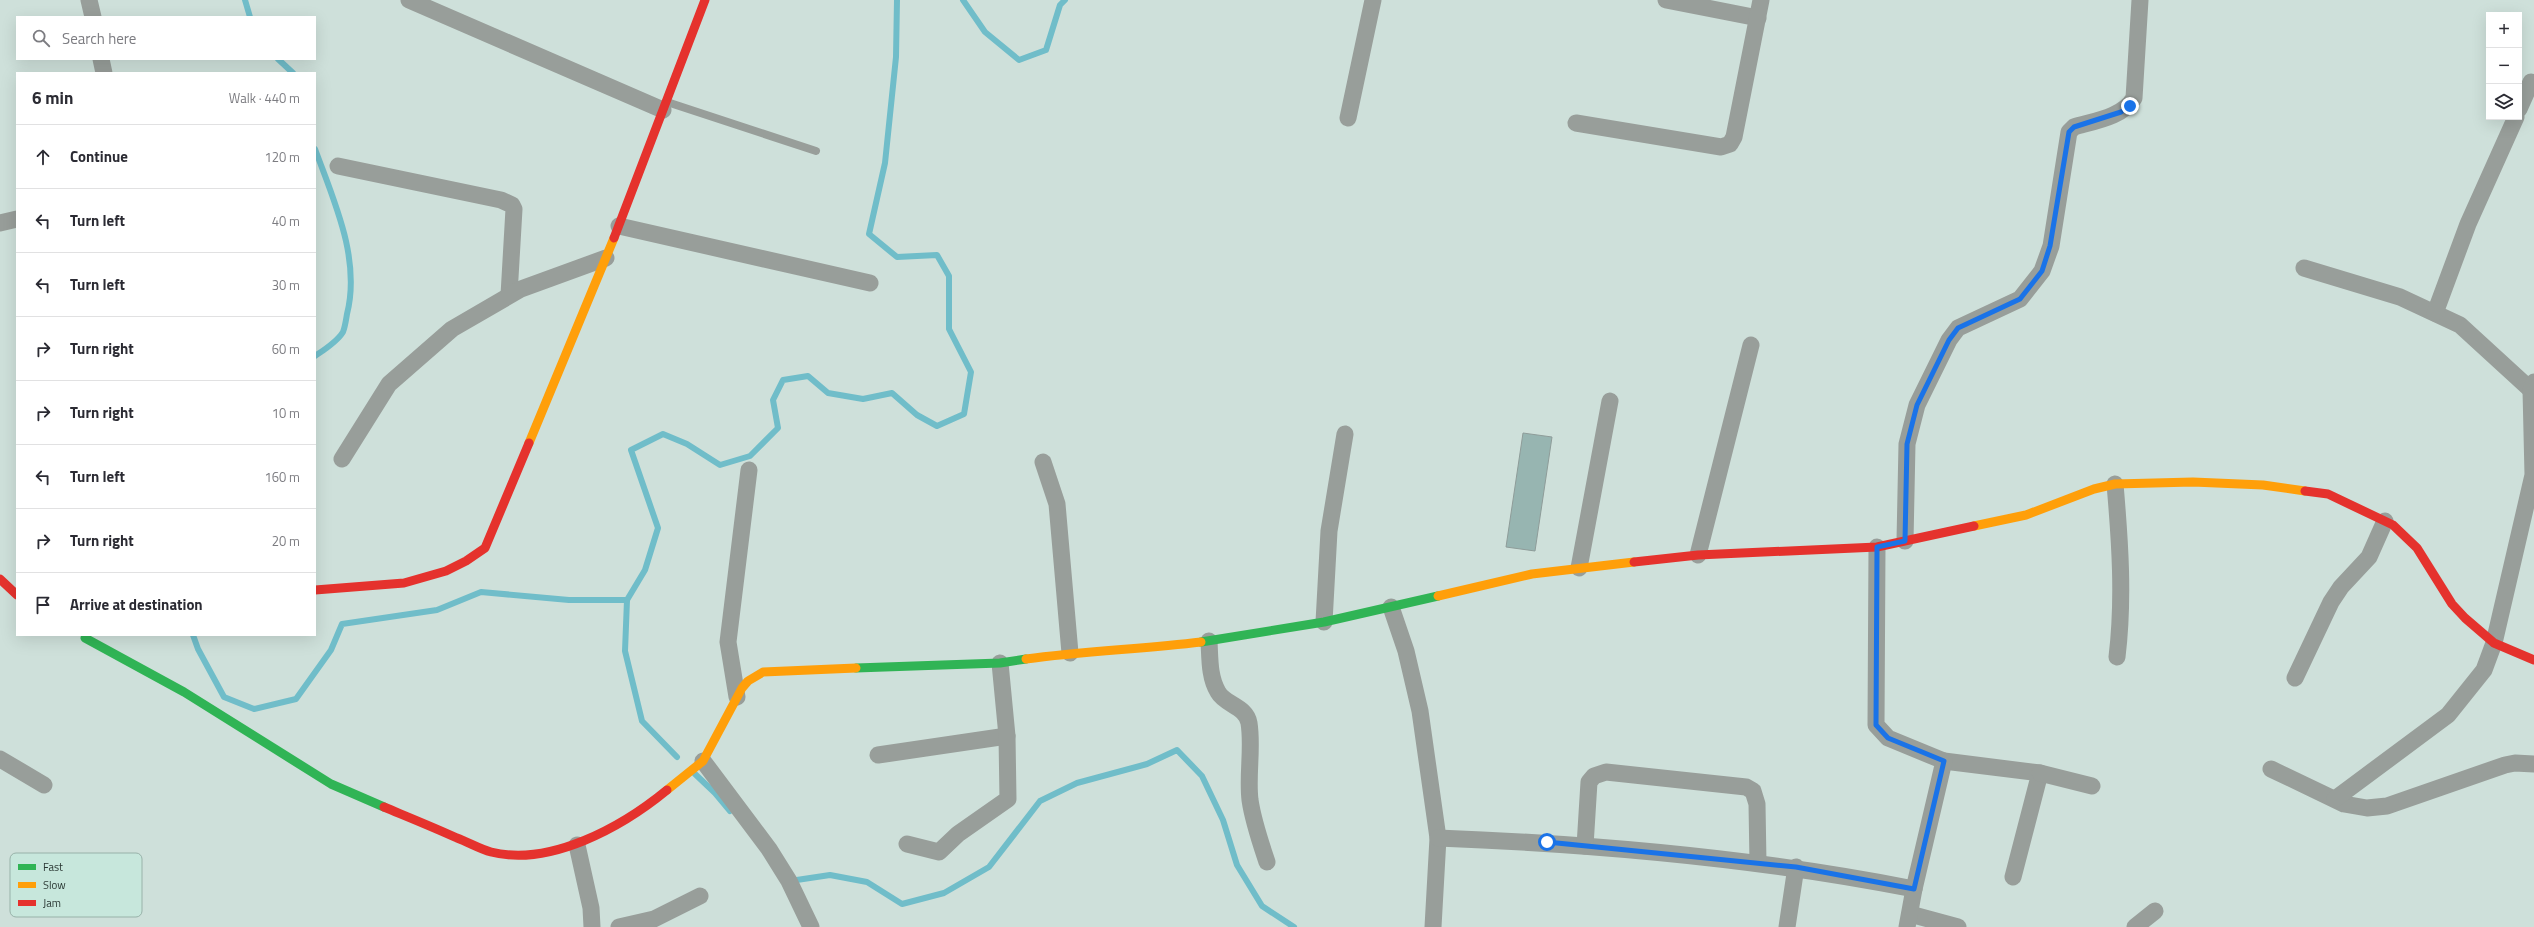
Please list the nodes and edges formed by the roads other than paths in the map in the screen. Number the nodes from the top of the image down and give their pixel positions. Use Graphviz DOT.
graph roads {
  1 [pos="89,0"];
  2 [pos="409,0"];
  3 [pos="1373,0"];
  4 [pos="1666,0"];
  5 [pos="1761,0"];
  6 [pos="2140,0"];
  7 [pos="702,1"];
  8 [pos="93,16"];
  9 [pos="1758,18"];
  10 [pos="102,60"];
  11 [pos="104,72"];
  12 [pos="2531,82"];
  13 [pos="2522,102"];
  14 [pos="665,106"];
  15 [pos="1348,118"];
  16 [pos="2515,120"];
  17 [pos="1576,123"];
  18 [pos="816,151"];
  19 [pos="338,166"];
  20 [pos="16,219"];
  21 [pos="0,223"];
  22 [pos="619,226"];
  23 [pos="606,258"];
  24 [pos="2304,268"];
  25 [pos="870,283"];
  26 [pos="509,295"];
  27 [pos="2435,313"];
  28 [pos="1751,345"];
  29 [pos="2532,386"];
  30 [pos="1610,401"];
  31 [pos="1345,434"];
  32 [pos="342,459"];
  33 [pos="1042,462"];
  34 [pos="749,470"];
  35 [pos="2115,484"];
  36 [pos="2385,521"];
  37 [pos="1905,541"];
  38 [pos="1877,547"];
  39 [pos="1698,555"];
  40 [pos="1578,568"];
  41 [pos="0,579"];
  42 [pos="316,590"];
  43 [pos="16,595"];
  44 [pos="1391,607"];
  45 [pos="1324,622"];
  46 [pos="89,636"];
  47 [pos="74,637"];
  48 [pos="1208,641"];
  49 [pos="2494,643"];
  50 [pos="1070,653"];
  51 [pos="2117,657"];
  52 [pos="2534,660"];
  53 [pos="1000,663"];
  54 [pos="2295,678"];
  55 [pos="737,697"];
  56 [pos="1007,736"];
  57 [pos="878,755"];
  58 [pos="0,759"];
  59 [pos="703,761"];
  60 [pos="1944,761"];
  61 [pos="2534,764"];
  62 [pos="2271,769"];
  63 [pos="2040,773"];
  64 [pos="44,785"];
  65 [pos="2092,786"];
  66 [pos="2335,800"];
  67 [pos="1438,838"];
  68 [pos="907,844"];
  69 [pos="577,845"];
  70 [pos="1585,846"];
  71 [pos="1267,862"];
  72 [pos="1758,863"];
  73 [pos="1796,867"];
  74 [pos="2013,877"];
  75 [pos="1914,889"];
  76 [pos="700,896"];
  77 [pos="2155,911"];
  78 [pos="1909,921"];
  79 [pos="592,927"];
  80 [pos="619,927"];
  81 [pos="811,927"];
  82 [pos="1432,927"];
  83 [pos="1787,927"];
  84 [pos="1958,927"];
  85 [pos="2134,927"];
  1 -- 8 [label="street"];
  2 -- 14 [label="street"];
  3 -- 15 [label="street"];
  4 -- 9 [label="street"];
  5 -- 9 [label="street"];
  6 -- 37 [label="street"];
  7 -- 14 [label="street"];
  9 -- 17 [label="street"];
  10 -- 11 [label="street"];
  12 -- 13 [label="street"];
  14 -- 18 [label="lane"];
  14 -- 22 [label="street"];
  16 -- 27 [label="street"];
  19 -- 26 [label="street"];
  20 -- 21 [label="street"];
  22 -- 23 [label="street"];
  22 -- 25 [label="street"];
  23 -- 26 [label="street"];
  23 -- 42 [label="street"];
  24 -- 27 [label="street"];
  26 -- 32 [label="street"];
  27 -- 29 [label="street"];
  28 -- 39 [label="street"];
  29 -- 49 [label="street"];
  30 -- 40 [label="street"];
  31 -- 45 [label="street"];
  33 -- 50 [label="street"];
  34 -- 55 [label="street"];
  35 -- 36 [label="street"];
  35 -- 37 [label="street"];
  35 -- 51 [label="street"];
  36 -- 49 [label="street"];
  36 -- 54 [label="street"];
  37 -- 38 [label="street"];
  38 -- 39 [label="street"];
  38 -- 60 [label="street"];
  39 -- 40 [label="street"];
  40 -- 44 [label="street"];
  41 -- 43 [label="street"];
  44 -- 45 [label="street"];
  44 -- 67 [label="street"];
  45 -- 48 [label="street"];
  46 -- 47 [label="street"];
  46 -- 69 [label="street"];
  48 -- 50 [label="street"];
  48 -- 71 [label="street"];
  49 -- 52 [label="street"];
  49 -- 66 [label="street"];
  50 -- 53 [label="street"];
  53 -- 55 [label="street"];
  53 -- 56 [label="street"];
  55 -- 59 [label="street"];
  56 -- 57 [label="street"];
  56 -- 68 [label="street"];
  58 -- 64 [label="street"];
  59 -- 69 [label="street"];
  59 -- 81 [label="street"];
  60 -- 63 [label="street"];
  60 -- 75 [label="street"];
  61 -- 66 [label="street"];
  62 -- 66 [label="street"];
  63 -- 65 [label="street"];
  63 -- 74 [label="street"];
  67 -- 70 [label="street"];
  67 -- 82 [label="street"];
  69 -- 79 [label="street"];
  70 -- 72 [label="street"];
  70 -- 72 [label="street"];
  72 -- 73 [label="street"];
  73 -- 75 [label="street"];
  73 -- 83 [label="street"];
  75 -- 78 [label="street"];
  76 -- 80 [label="street"];
  77 -- 85 [label="street"];
  78 -- 84 [label="street"];
}
